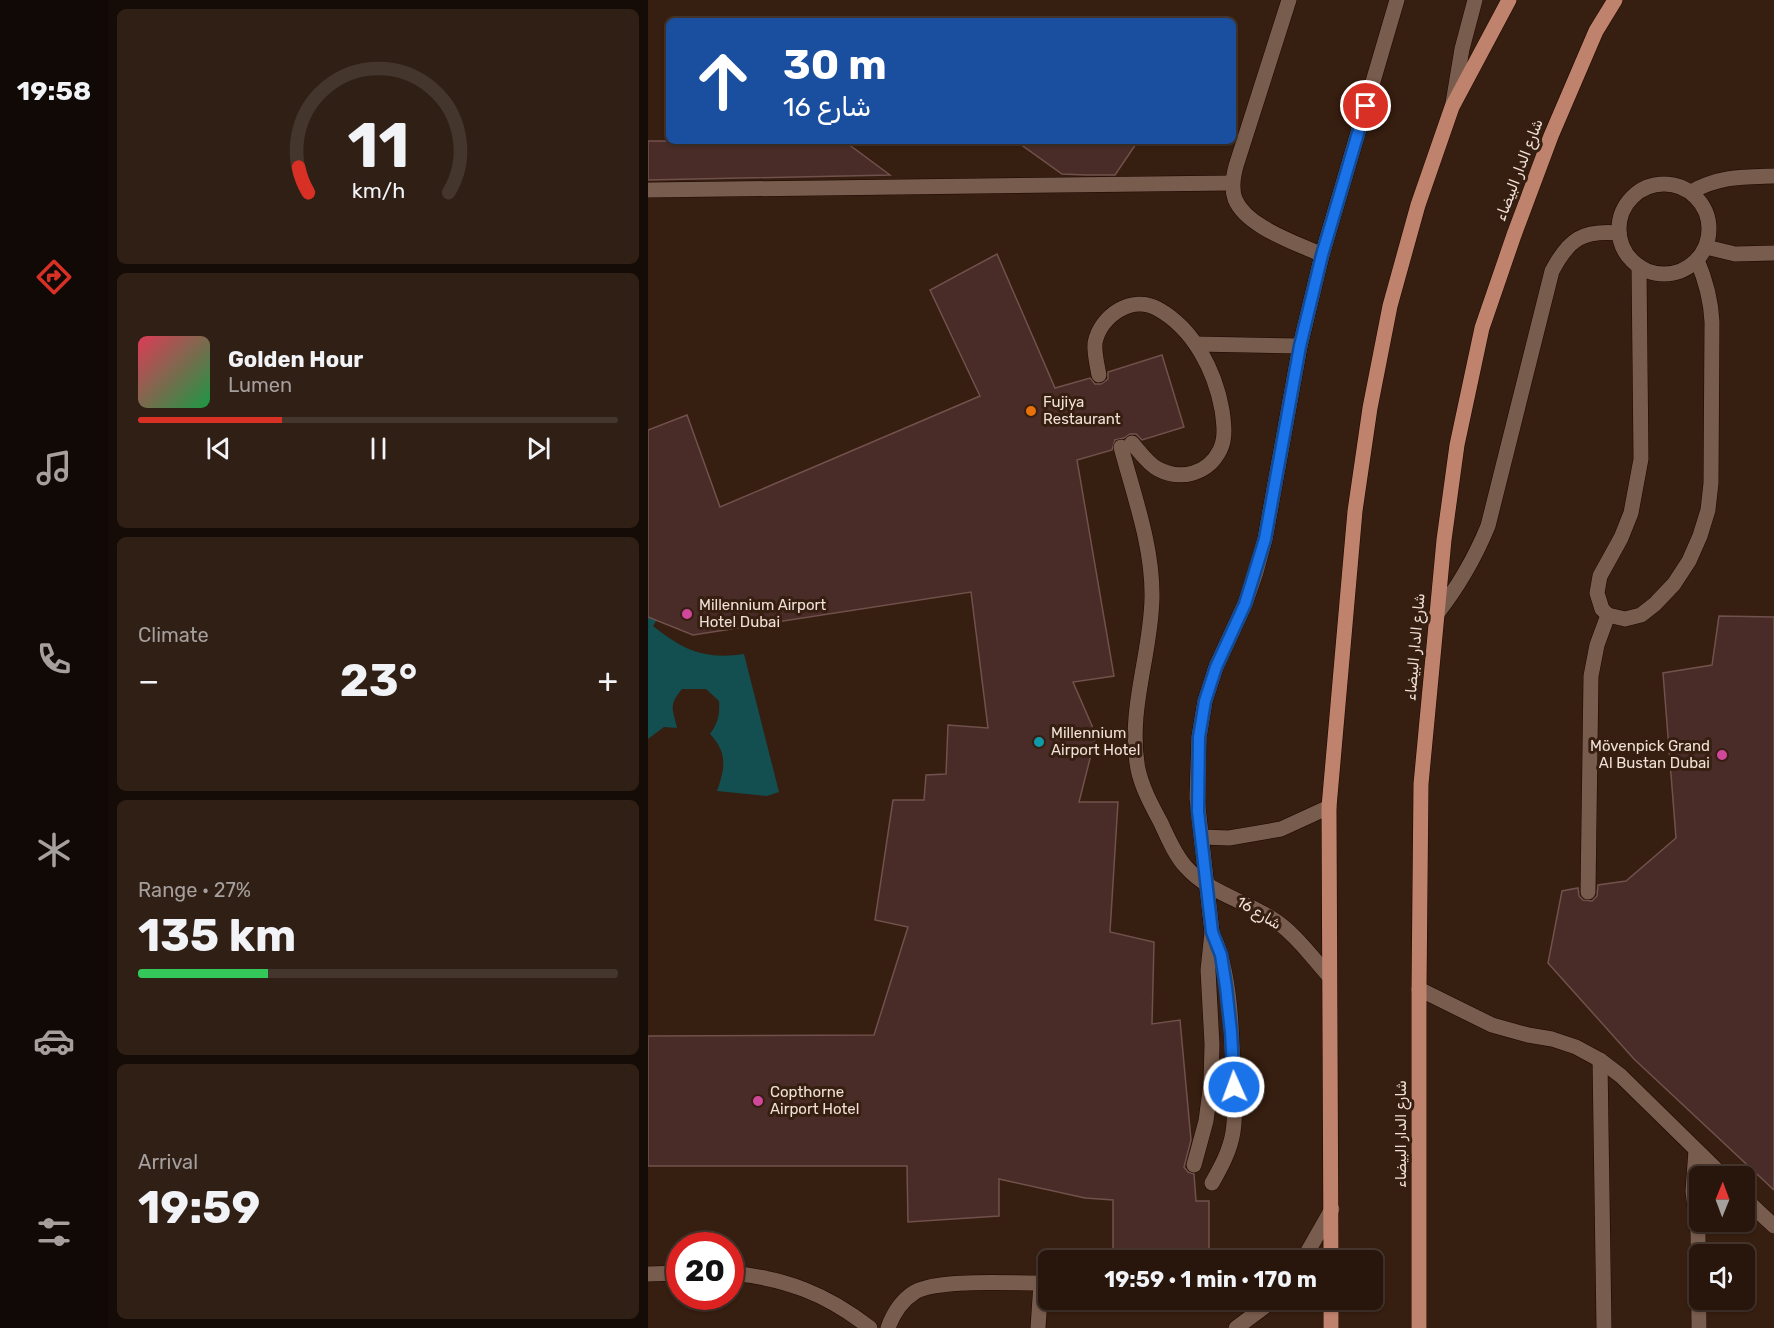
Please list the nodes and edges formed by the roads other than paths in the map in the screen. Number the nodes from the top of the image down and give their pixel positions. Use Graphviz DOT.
graph roads {
  1 [pos="1289,0"];
  2 [pos="1397,0"];
  3 [pos="1475,0"];
  4 [pos="1509,0"];
  5 [pos="1615,0"];
  6 [pos="1452,107"];
  7 [pos="1774,176"];
  8 [pos="1232,183"];
  9 [pos="648,190"];
  10 [pos="1690,192"];
  11 [pos="1619,233"];
  12 [pos="1706,247"];
  13 [pos="1774,253"];
  14 [pos="1322,255"];
  15 [pos="1697,260"];
  16 [pos="1639,266"];
  17 [pos="1196,344"];
  18 [pos="1300,346"];
  19 [pos="1099,375"];
  20 [pos="1436,615"];
  21 [pos="1608,615"];
  22 [pos="1329,807"];
  23 [pos="1202,837"];
  24 [pos="1208,885"];
  25 [pos="1588,892"];
  26 [pos="1212,932"];
  27 [pos="1329,976"];
  28 [pos="1419,989"];
  29 [pos="1600,1059"];
  30 [pos="1696,1150"];
  31 [pos="1194,1165"];
  32 [pos="1694,1166"];
  33 [pos="1713,1166"];
  34 [pos="1212,1183"];
  35 [pos="1755,1208"];
  36 [pos="1332,1209"];
  37 [pos="1774,1226"];
  38 [pos="1701,1232"];
  39 [pos="1309,1250"];
  40 [pos="1331,1250"];
  41 [pos="666,1273"];
  42 [pos="648,1274"];
  43 [pos="744,1274"];
  44 [pos="1038,1283"];
  45 [pos="1041,1310"];
  46 [pos="1260,1310"];
  47 [pos="1331,1310"];
  48 [pos="870,1328"];
  49 [pos="888,1328"];
  50 [pos="1038,1328"];
  51 [pos="1236,1328"];
  52 [pos="1331,1328"];
  53 [pos="1419,1328"];
  54 [pos="1604,1328"];
  55 [pos="1699,1328"];
  1 -- 8 [label="main road"];
  2 -- 14 [label="main road"];
  3 -- 6 [label="main road"];
  4 -- 6 [label="main road"];
  5 -- 20 [label="main road, شارع الدار البيضاء"];
  6 -- 22 [label="main road"];
  7 -- 10 [label="main road"];
  8 -- 9 [label="main road"];
  8 -- 14 [label="main road"];
  10 -- 11 [label="main road"];
  10 -- 12 [label="main road"];
  11 -- 16 [label="main road"];
  11 -- 20 [label="main road"];
  12 -- 13 [label="main road"];
  12 -- 15 [label="main road"];
  14 -- 18 [label="main road"];
  15 -- 16 [label="main road"];
  15 -- 21 [label="main road"];
  16 -- 21 [label="main road"];
  17 -- 18 [label="main road"];
  17 -- 19 [label="main road"];
  17 -- 24 [label="main road, شارع 16"];
  18 -- 23 [label="main road"];
  20 -- 28 [label="main road, شارع الدار البيضاء"];
  21 -- 25 [label="main road"];
  22 -- 23 [label="main road"];
  22 -- 27 [label="main road"];
  23 -- 24 [label="main road"];
  24 -- 26 [label="main road"];
  24 -- 27 [label="main road, شارع 16"];
  26 -- 31 [label="main road"];
  26 -- 34 [label="main road"];
  27 -- 36 [label="main road"];
  28 -- 29 [label="main road"];
  28 -- 53 [label="main road, شارع الدار البيضاء"];
  29 -- 30 [label="main road"];
  29 -- 54 [label="main road"];
  30 -- 32 [label="main road"];
  30 -- 33 [label="main road"];
  35 -- 37 [label="main road"];
  36 -- 39 [label="main road"];
  36 -- 40 [label="main road"];
  38 -- 55 [label="main road"];
  41 -- 42 [label="main road"];
  43 -- 48 [label="main road"];
  44 -- 49 [label="main road"];
  45 -- 50 [label="main road"];
  46 -- 51 [label="main road"];
  47 -- 52 [label="main road"];
}
